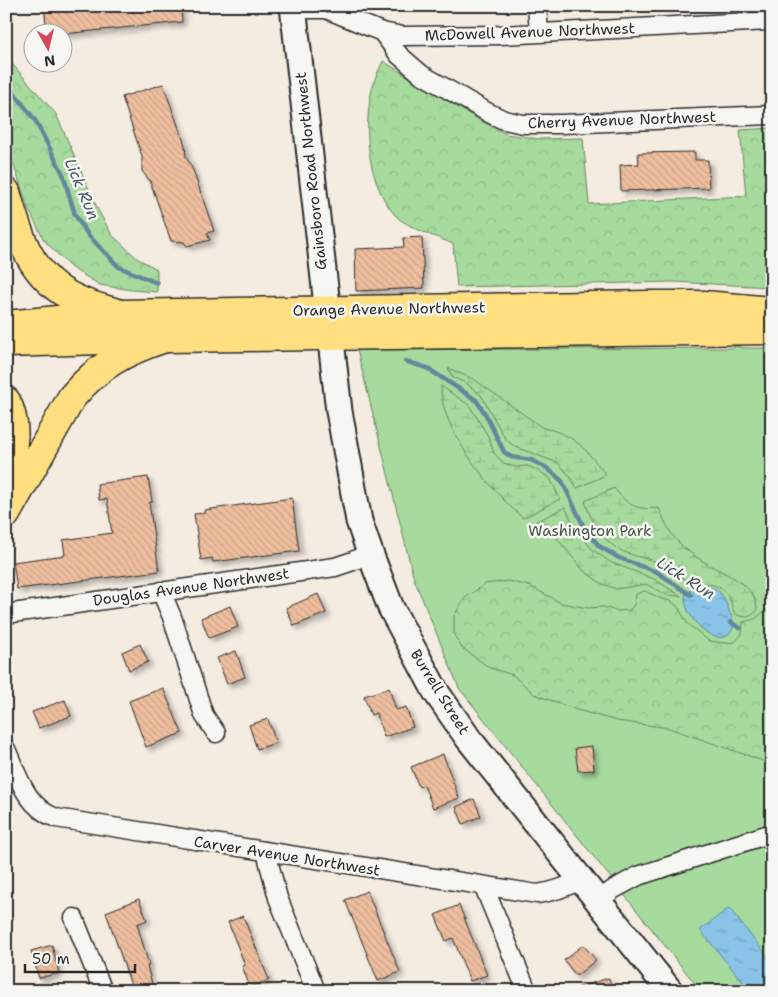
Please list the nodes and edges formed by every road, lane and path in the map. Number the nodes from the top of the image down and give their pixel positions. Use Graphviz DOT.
graph roads {
  1 [pos="537,6"];
  2 [pos="293,8"];
  3 [pos="772,21"];
  4 [pos="382,32"];
  5 [pos="539,33"];
  6 [pos="772,115"];
  7 [pos="6,192"];
  8 [pos="772,311"];
  9 [pos="120,314"];
  10 [pos="328,323"];
  11 [pos="6,325"];
  12 [pos="772,330"];
  13 [pos="165,338"];
  14 [pos="6,343"];
  15 [pos="6,401"];
  16 [pos="6,473"];
  17 [pos="6,514"];
  18 [pos="370,553"];
  19 [pos="162,591"];
  20 [pos="8,614"];
  21 [pos="216,733"];
  22 [pos="6,750"];
  23 [pos="772,833"];
  24 [pos="266,852"];
  25 [pos="582,879"];
  26 [pos="484,887"];
  27 [pos="599,900"];
  28 [pos="74,918"];
  29 [pos="103,991"];
  30 [pos="316,991"];
  31 [pos="527,991"];
  32 [pos="670,991"];
  1 -- 5 [label="street"];
  2 -- 4 [label="street, McDowell Avenue Northwest"];
  2 -- 10 [label="street, Gainsboro Road Northwest"];
  3 -- 5 [label="street, McDowell Avenue Northwest"];
  4 -- 5 [label="street, McDowell Avenue Northwest"];
  4 -- 6 [label="street, Cherry Avenue Northwest"];
  7 -- 9 [label="main road"];
  8 -- 10 [label="main road, Orange Avenue Northwest"];
  9 -- 10 [label="main road, Orange Avenue Northwest"];
  9 -- 11 [label="main road, Orange Avenue Northwest"];
  10 -- 12 [label="main road, Orange Avenue Northwest"];
  10 -- 13 [label="main road, Orange Avenue Northwest"];
  10 -- 18 [label="street, Burrell Street"];
  13 -- 14 [label="main road, Orange Avenue Northwest"];
  13 -- 17 [label="main road"];
  15 -- 16 [label="main road"];
  18 -- 19 [label="street, Douglas Avenue Northwest"];
  18 -- 25 [label="street, Burrell Street"];
  19 -- 20 [label="street, Douglas Avenue Northwest"];
  19 -- 21 [label="street"];
  22 -- 24 [label="street, Carver Avenue Northwest"];
  23 -- 27 [label="street"];
  24 -- 26 [label="street, Carver Avenue Northwest"];
  24 -- 30 [label="street"];
  25 -- 26 [label="street, Carver Avenue Northwest"];
  25 -- 27 [label="street, Burrell Street"];
  26 -- 31 [label="street"];
  27 -- 32 [label="street, Burrell Street"];
  28 -- 29 [label="street"];
}
